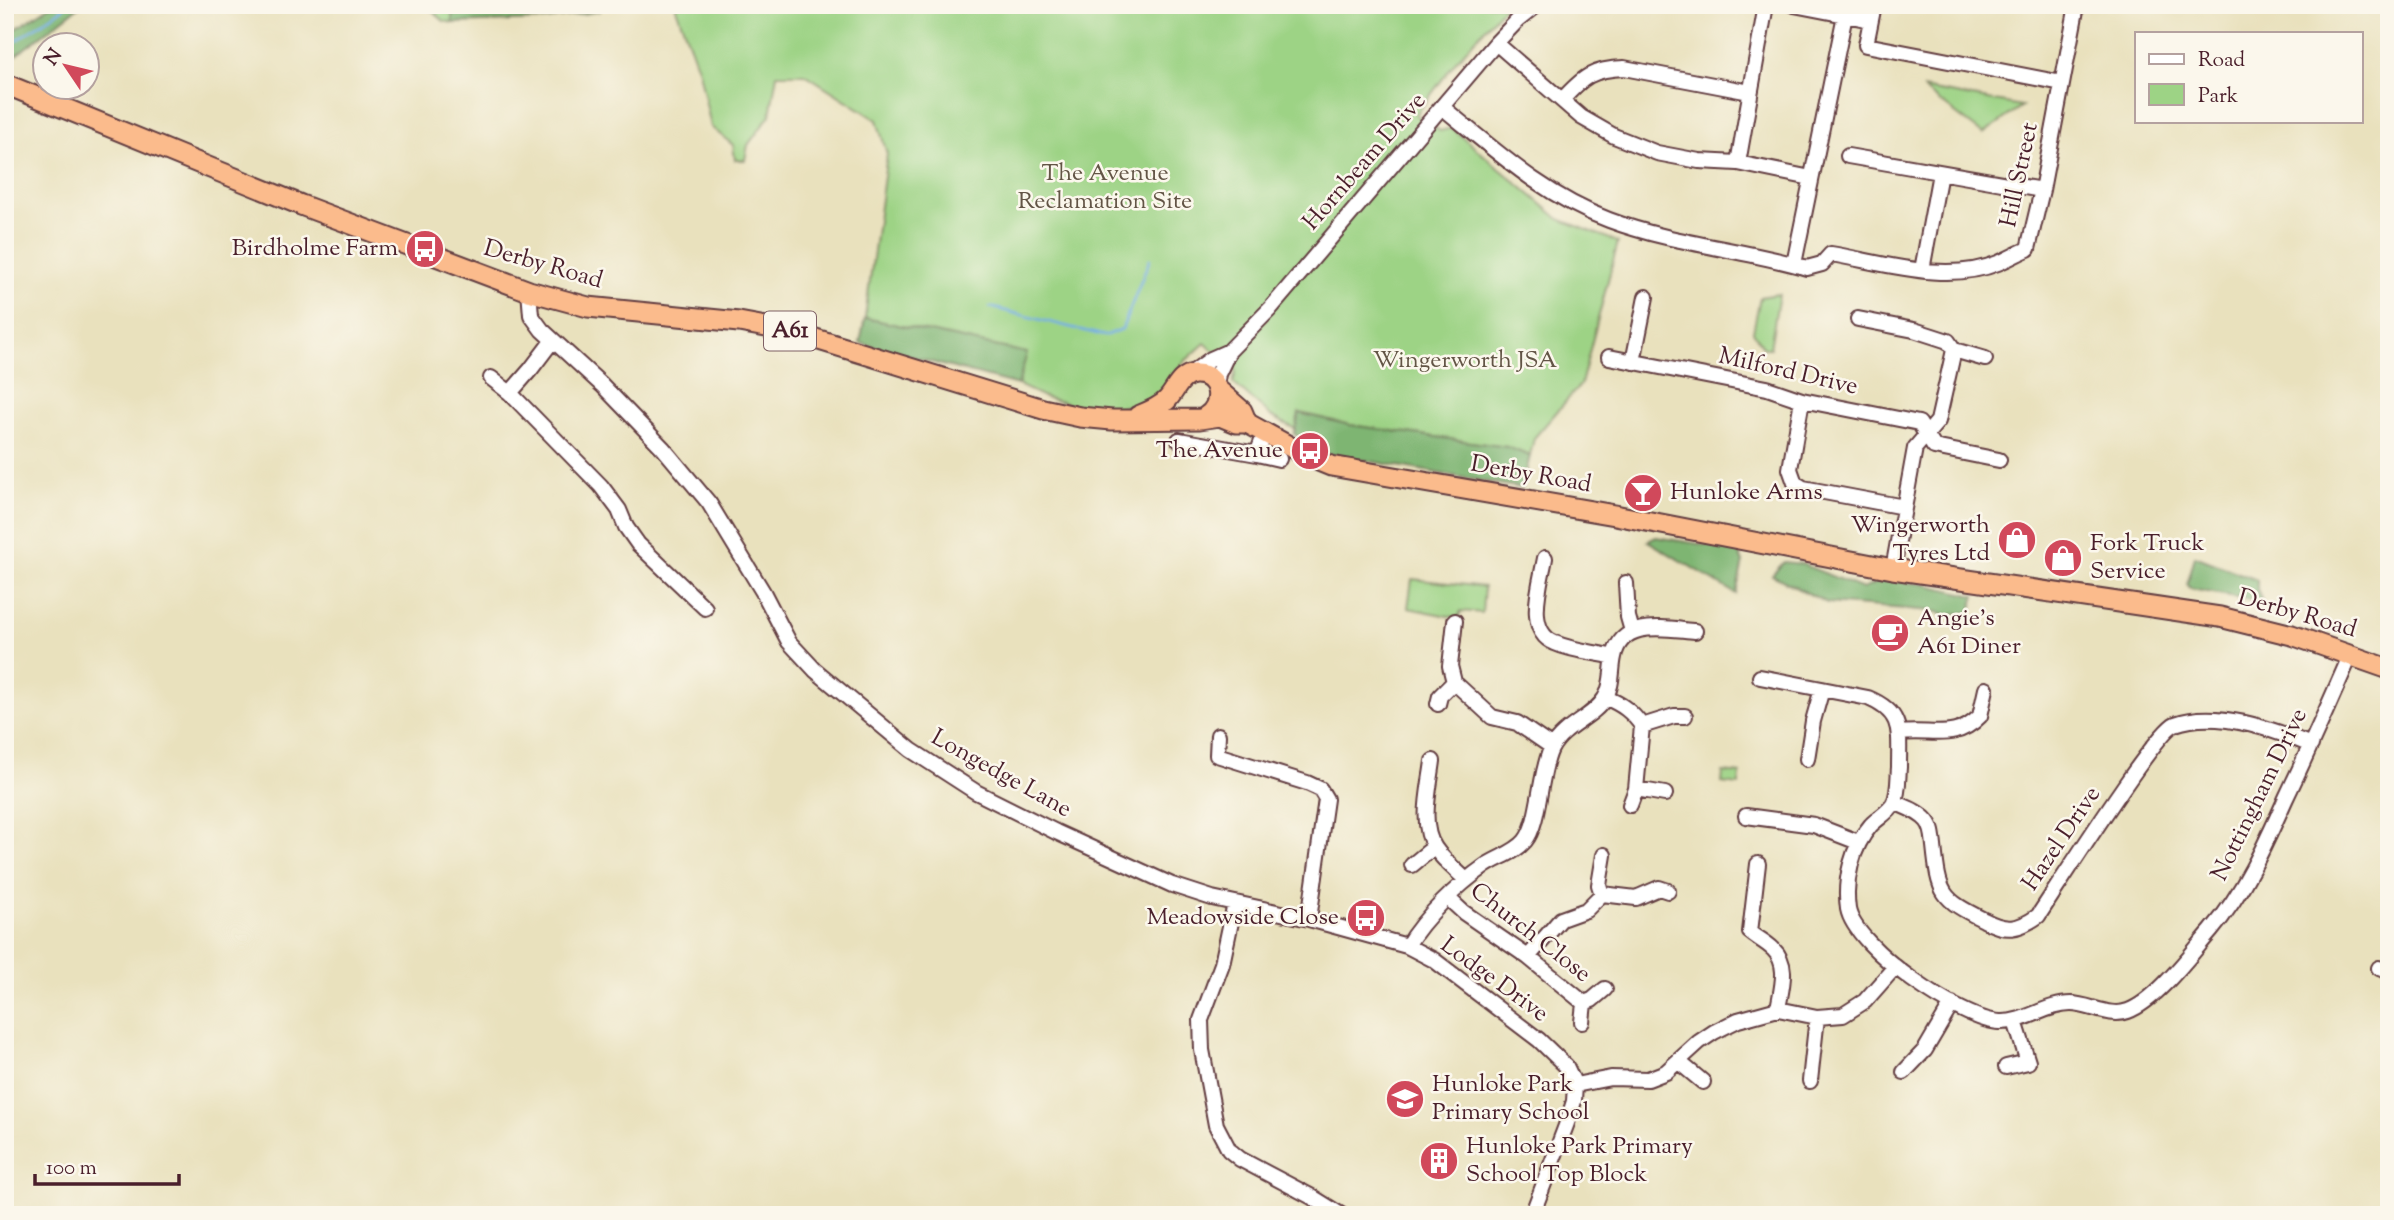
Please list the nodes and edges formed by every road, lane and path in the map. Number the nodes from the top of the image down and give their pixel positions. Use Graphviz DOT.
graph roads {
  1 [pos="1537,5"];
  2 [pos="1766,5"];
  3 [pos="1794,5"];
  4 [pos="2077,5"];
  5 [pos="1872,13"];
  6 [pos="1844,15"];
  7 [pos="1496,43"];
  8 [pos="2062,83"];
  9 [pos="5,84"];
  10 [pos="1749,92"];
  11 [pos="1562,100"];
  12 [pos="1442,107"];
  13 [pos="1848,156"];
  14 [pos="1738,163"];
  15 [pos="1940,173"];
  16 [pos="1811,178"];
  17 [pos="2042,190"];
  18 [pos="1794,264"];
  19 [pos="1922,270"];
  20 [pos="529,291"];
  21 [pos="1646,297"];
  22 [pos="1858,319"];
  23 [pos="553,340"];
  24 [pos="1954,350"];
  25 [pos="1229,351"];
  26 [pos="1609,357"];
  27 [pos="1985,359"];
  28 [pos="1633,362"];
  29 [pos="491,377"];
  30 [pos="1182,382"];
  31 [pos="1217,388"];
  32 [pos="510,393"];
  33 [pos="1802,400"];
  34 [pos="1198,418"];
  35 [pos="1130,420"];
  36 [pos="1247,423"];
  37 [pos="1265,433"];
  38 [pos="1927,434"];
  39 [pos="1178,440"];
  40 [pos="1257,454"];
  41 [pos="1279,459"];
  42 [pos="1999,460"];
  43 [pos="1904,507"];
  44 [pos="1545,558"];
  45 [pos="1893,569"];
  46 [pos="1626,583"];
  47 [pos="705,608"];
  48 [pos="1455,621"];
  49 [pos="1632,631"];
  50 [pos="1695,631"];
  51 [pos="2351,654"];
  52 [pos="1614,657"];
  53 [pos="2389,668"];
  54 [pos="1760,677"];
  55 [pos="1454,682"];
  56 [pos="1822,689"];
  57 [pos="1986,689"];
  58 [pos="1606,698"];
  59 [pos="1438,704"];
  60 [pos="1685,716"];
  61 [pos="1642,726"];
  62 [pos="1900,733"];
  63 [pos="1218,735"];
  64 [pos="2311,745"];
  65 [pos="1552,747"];
  66 [pos="1807,759"];
  67 [pos="1433,761"];
  68 [pos="1636,789"];
  69 [pos="1665,794"];
  70 [pos="1894,802"];
  71 [pos="1630,805"];
  72 [pos="1746,816"];
  73 [pos="1858,842"];
  74 [pos="1434,847"];
  75 [pos="1604,855"];
  76 [pos="1758,864"];
  77 [pos="1412,865"];
  78 [pos="1466,880"];
  79 [pos="1668,891"];
  80 [pos="1602,894"];
  81 [pos="1448,898"];
  82 [pos="1235,903"];
  83 [pos="1309,919"];
  84 [pos="1407,946"];
  85 [pos="1528,957"];
  86 [pos="1895,967"];
  87 [pos="1605,989"];
  88 [pos="1584,1003"];
  89 [pos="1952,1004"];
  90 [pos="1778,1009"];
  91 [pos="1817,1017"];
  92 [pos="2015,1021"];
  93 [pos="1582,1022"];
  94 [pos="1679,1062"];
  95 [pos="2006,1067"];
  96 [pos="1904,1072"];
  97 [pos="1810,1081"];
  98 [pos="1703,1082"];
  99 [pos="1575,1085"];
  100 [pos="1341,1215"];
  101 [pos="1532,1215"];
  1 -- 7 [label="street, Hornbeam Drive"];
  2 -- 10 [label="street"];
  3 -- 6 [label="street"];
  4 -- 8 [label="street, Hill Street"];
  5 -- 6 [label="street"];
  5 -- 8 [label="street"];
  6 -- 16 [label="street"];
  7 -- 11 [label="street"];
  7 -- 12 [label="street, Hornbeam Drive"];
  8 -- 17 [label="street, Hill Street"];
  9 -- 20 [label="highway, Derby Road / A61"];
  10 -- 11 [label="street"];
  10 -- 14 [label="street"];
  11 -- 14 [label="street"];
  12 -- 18 [label="street, Hill Street"];
  12 -- 25 [label="street, Hornbeam Drive"];
  13 -- 15 [label="street"];
  14 -- 16 [label="street"];
  15 -- 17 [label="street"];
  15 -- 19 [label="street"];
  16 -- 18 [label="street"];
  17 -- 19 [label="street, Hill Street"];
  18 -- 19 [label="street, Hill Street"];
  20 -- 23 [label="street, Longedge Lane"];
  20 -- 35 [label="highway, Derby Road / A61"];
  21 -- 28 [label="street"];
  22 -- 24 [label="street"];
  23 -- 32 [label="street"];
  23 -- 82 [label="street, Longedge Lane"];
  24 -- 27 [label="street"];
  24 -- 38 [label="street"];
  25 -- 30 [label="street, Hornbeam Drive"];
  25 -- 31 [label="street, Hornbeam Drive"];
  26 -- 28 [label="street, Milford Drive"];
  28 -- 33 [label="street, Milford Drive"];
  29 -- 32 [label="street"];
  30 -- 31 [label="highway"];
  30 -- 34 [label="highway"];
  30 -- 35 [label="highway, Derby Road / A61"];
  31 -- 34 [label="highway"];
  31 -- 36 [label="highway, Derby Road / A61"];
  32 -- 47 [label="street"];
  33 -- 38 [label="street, Milford Drive"];
  33 -- 43 [label="street"];
  34 -- 35 [label="highway, Derby Road / A61"];
  34 -- 36 [label="highway, Derby Road / A61"];
  36 -- 37 [label="highway, Derby Road / A61"];
  37 -- 40 [label="street"];
  37 -- 45 [label="highway, Derby Road / A61"];
  38 -- 42 [label="street, Milford Drive"];
  38 -- 43 [label="street"];
  39 -- 40 [label="street"];
  40 -- 41 [label="street"];
  43 -- 45 [label="street"];
  44 -- 52 [label="street"];
  45 -- 51 [label="highway, Derby Road / A61"];
  46 -- 49 [label="street"];
  48 -- 55 [label="street"];
  49 -- 50 [label="street"];
  49 -- 52 [label="street"];
  51 -- 53 [label="highway, Derby Road / A61"];
  51 -- 64 [label="street, Nottingham Drive"];
  52 -- 58 [label="street"];
  54 -- 56 [label="street"];
  55 -- 59 [label="street"];
  55 -- 65 [label="street"];
  56 -- 62 [label="street"];
  56 -- 66 [label="street"];
  57 -- 62 [label="street"];
  58 -- 61 [label="street"];
  58 -- 65 [label="street"];
  60 -- 61 [label="street"];
  61 -- 68 [label="street"];
  62 -- 70 [label="street"];
  63 -- 83 [label="street"];
  64 -- 70 [label="street, Hazel Drive"];
  64 -- 92 [label="street, Nottingham Drive"];
  65 -- 78 [label="street"];
  67 -- 74 [label="street"];
  68 -- 69 [label="street"];
  68 -- 71 [label="street"];
  70 -- 73 [label="street"];
  72 -- 73 [label="street"];
  73 -- 86 [label="street"];
  74 -- 77 [label="street"];
  74 -- 78 [label="street"];
  75 -- 80 [label="street"];
  76 -- 90 [label="street"];
  78 -- 81 [label="street"];
  79 -- 80 [label="street"];
  80 -- 85 [label="street"];
  81 -- 84 [label="street"];
  81 -- 85 [label="street, Church Close"];
  82 -- 83 [label="street, Lodge Drive"];
  82 -- 100 [label="street"];
  83 -- 84 [label="street, Lodge Drive"];
  84 -- 99 [label="street, Lodge Drive"];
  85 -- 88 [label="street, Church Close"];
  86 -- 89 [label="street"];
  86 -- 91 [label="street"];
  87 -- 88 [label="street, Church Close"];
  88 -- 93 [label="street, Church Close"];
  89 -- 92 [label="street"];
  89 -- 96 [label="street"];
  90 -- 91 [label="street"];
  90 -- 94 [label="street"];
  91 -- 97 [label="street"];
  92 -- 95 [label="street"];
  94 -- 98 [label="street"];
  94 -- 99 [label="street"];
  99 -- 101 [label="street"];
}
